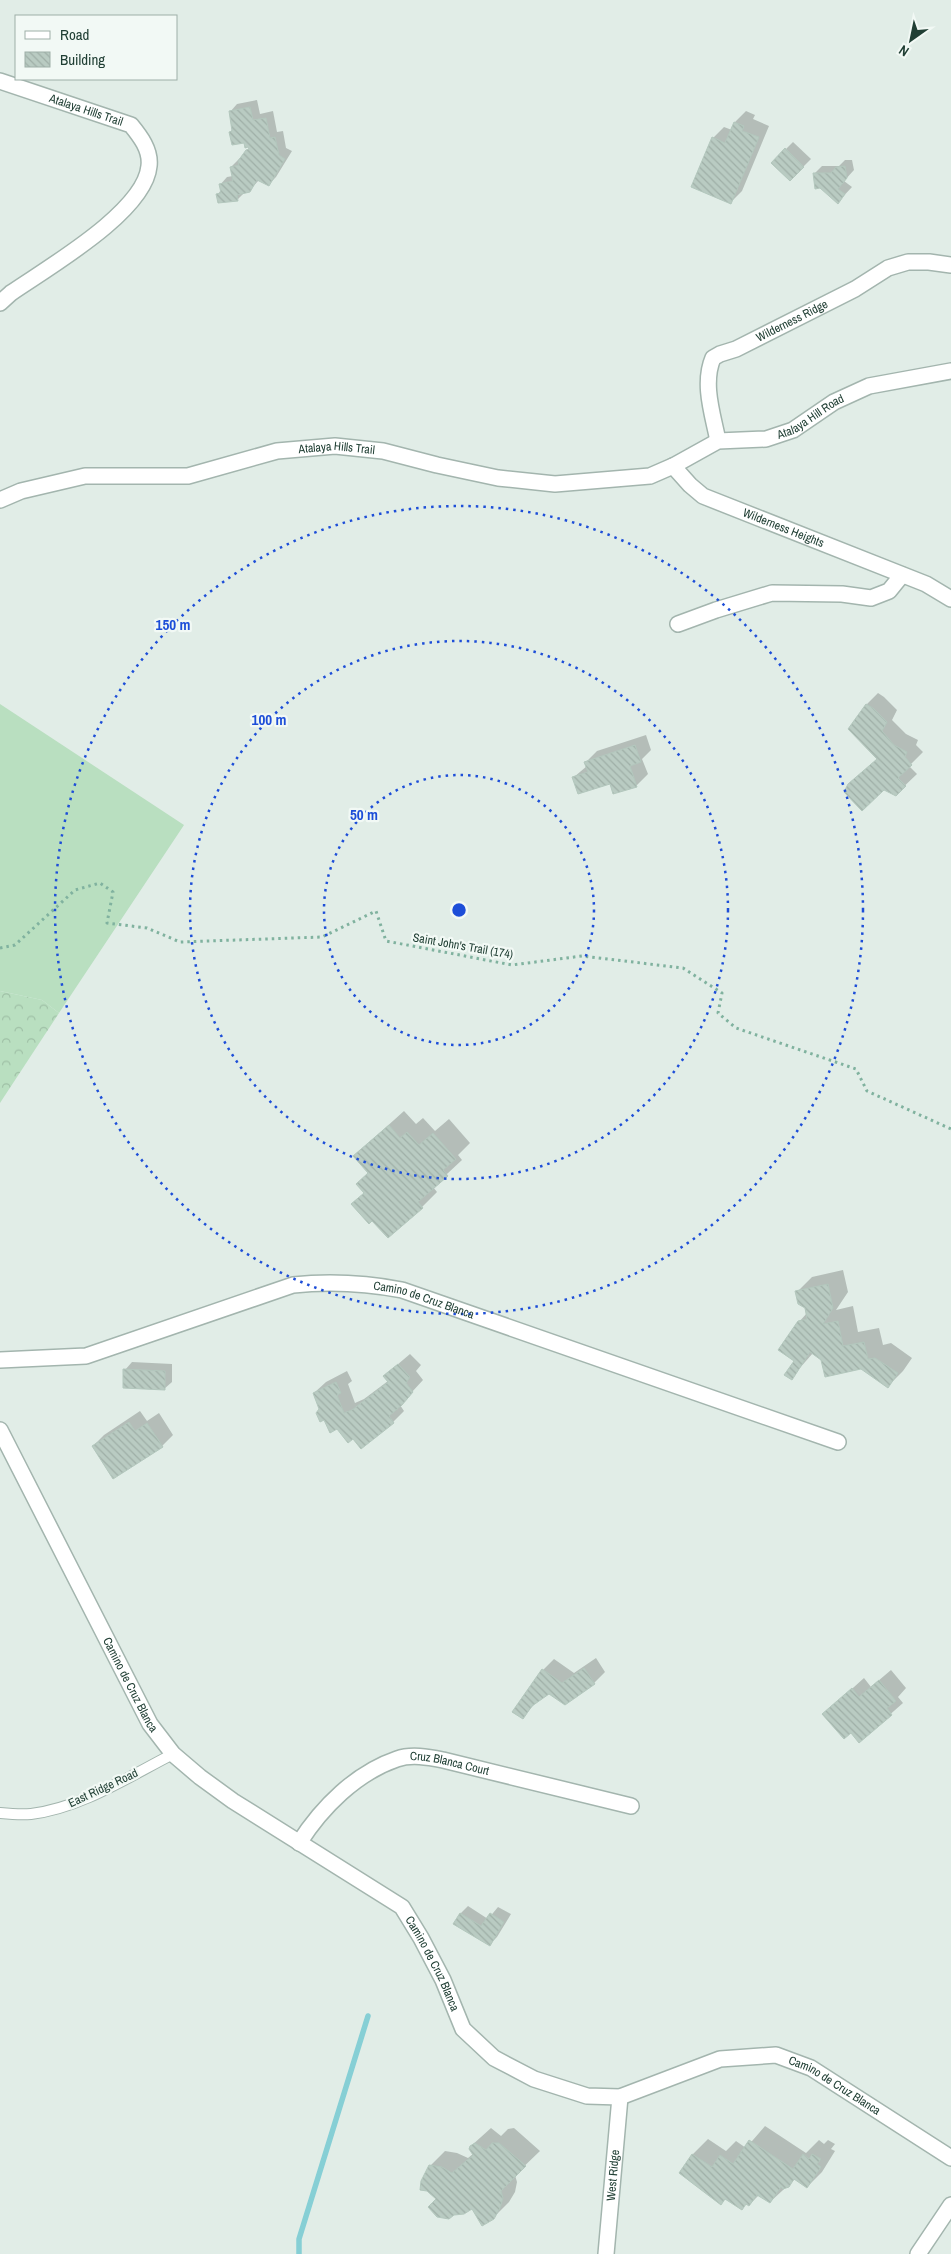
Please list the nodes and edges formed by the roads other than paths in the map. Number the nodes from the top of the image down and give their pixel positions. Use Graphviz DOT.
graph roads {
  1 [pos="0,81"];
  2 [pos="951,265"];
  3 [pos="0,303"];
  4 [pos="951,371"];
  5 [pos="718,441"];
  6 [pos="673,466"];
  7 [pos="0,500"];
  8 [pos="902,574"];
  9 [pos="951,599"];
  10 [pos="678,624"];
  11 [pos="0,1360"];
  12 [pos="0,1430"];
  13 [pos="838,1442"];
  14 [pos="173,1754"];
  15 [pos="631,1806"];
  16 [pos="0,1813"];
  17 [pos="299,1843"];
  18 [pos="620,2097"];
  19 [pos="951,2158"];
  20 [pos="951,2205"];
  21 [pos="606,2254"];
  22 [pos="918,2254"];
  1 -- 3 [label="street, Atalaya Hills Trail"];
  2 -- 5 [label="street, Wilderness Ridge"];
  4 -- 5 [label="street, Atalaya Hill Road"];
  5 -- 6 [label="street, Atalaya Hill Road"];
  6 -- 7 [label="street, Atalaya Hills Trail"];
  6 -- 8 [label="street, Wilderness Heights"];
  8 -- 9 [label="street, Wilderness Heights"];
  8 -- 10 [label="street"];
  11 -- 13 [label="street, Camino de Cruz Blanca"];
  12 -- 14 [label="street, Camino de Cruz Blanca"];
  14 -- 16 [label="lane, East Ridge Road"];
  14 -- 17 [label="street, Camino de Cruz Blanca"];
  15 -- 17 [label="street, Cruz Blanca Court"];
  17 -- 18 [label="street, Camino de Cruz Blanca"];
  18 -- 19 [label="street, Camino de Cruz Blanca"];
  18 -- 21 [label="street, West Ridge"];
  20 -- 22 [label="street"];
}
